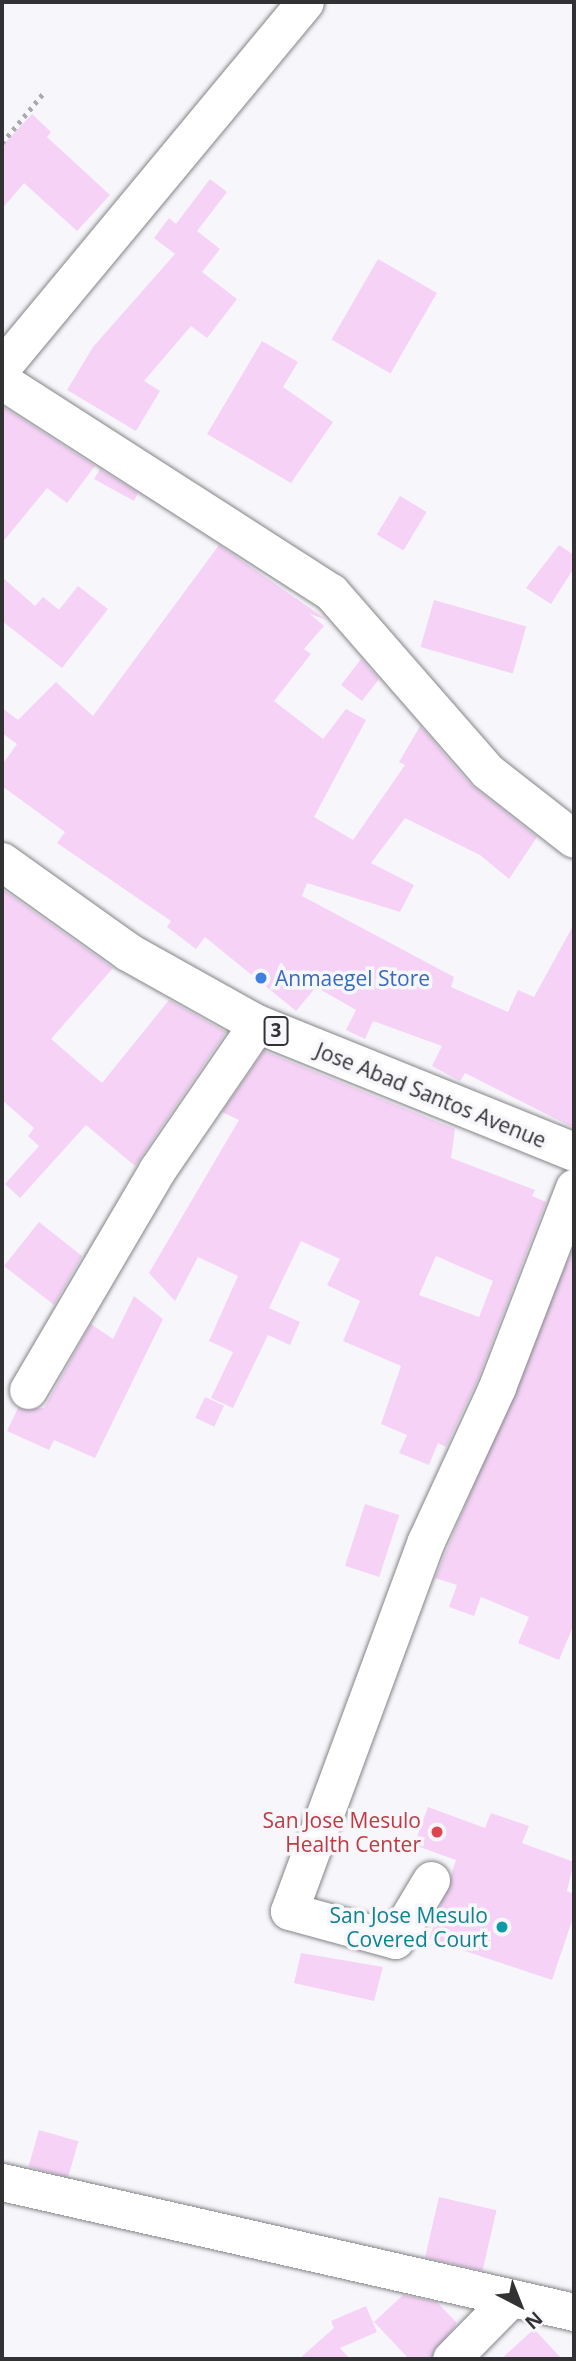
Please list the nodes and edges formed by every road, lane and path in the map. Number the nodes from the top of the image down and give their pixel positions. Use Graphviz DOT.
graph roads {
  1 [pos="305,2"];
  2 [pos="45,91"];
  3 [pos="2,143"];
  4 [pos="2,367"];
  5 [pos="2,381"];
  6 [pos="574,839"];
  7 [pos="2,862"];
  8 [pos="257,1024"];
  9 [pos="574,1152"];
  10 [pos="574,1187"];
  11 [pos="28,1391"];
  12 [pos="431,1880"];
  13 [pos="2,2182"];
  14 [pos="511,2298"];
  15 [pos="574,2312"];
  16 [pos="451,2359"];
  1 -- 4 [label="street"];
  2 -- 3 [label="path"];
  5 -- 6 [label="street"];
  7 -- 8 [label="highway, Jose Abad Santos Avenue / 3"];
  8 -- 9 [label="highway, Jose Abad Santos Avenue / 3"];
  8 -- 11 [label="street"];
  10 -- 12 [label="street"];
  13 -- 14 [label="street"];
  14 -- 15 [label="street"];
  14 -- 16 [label="street"];
}
